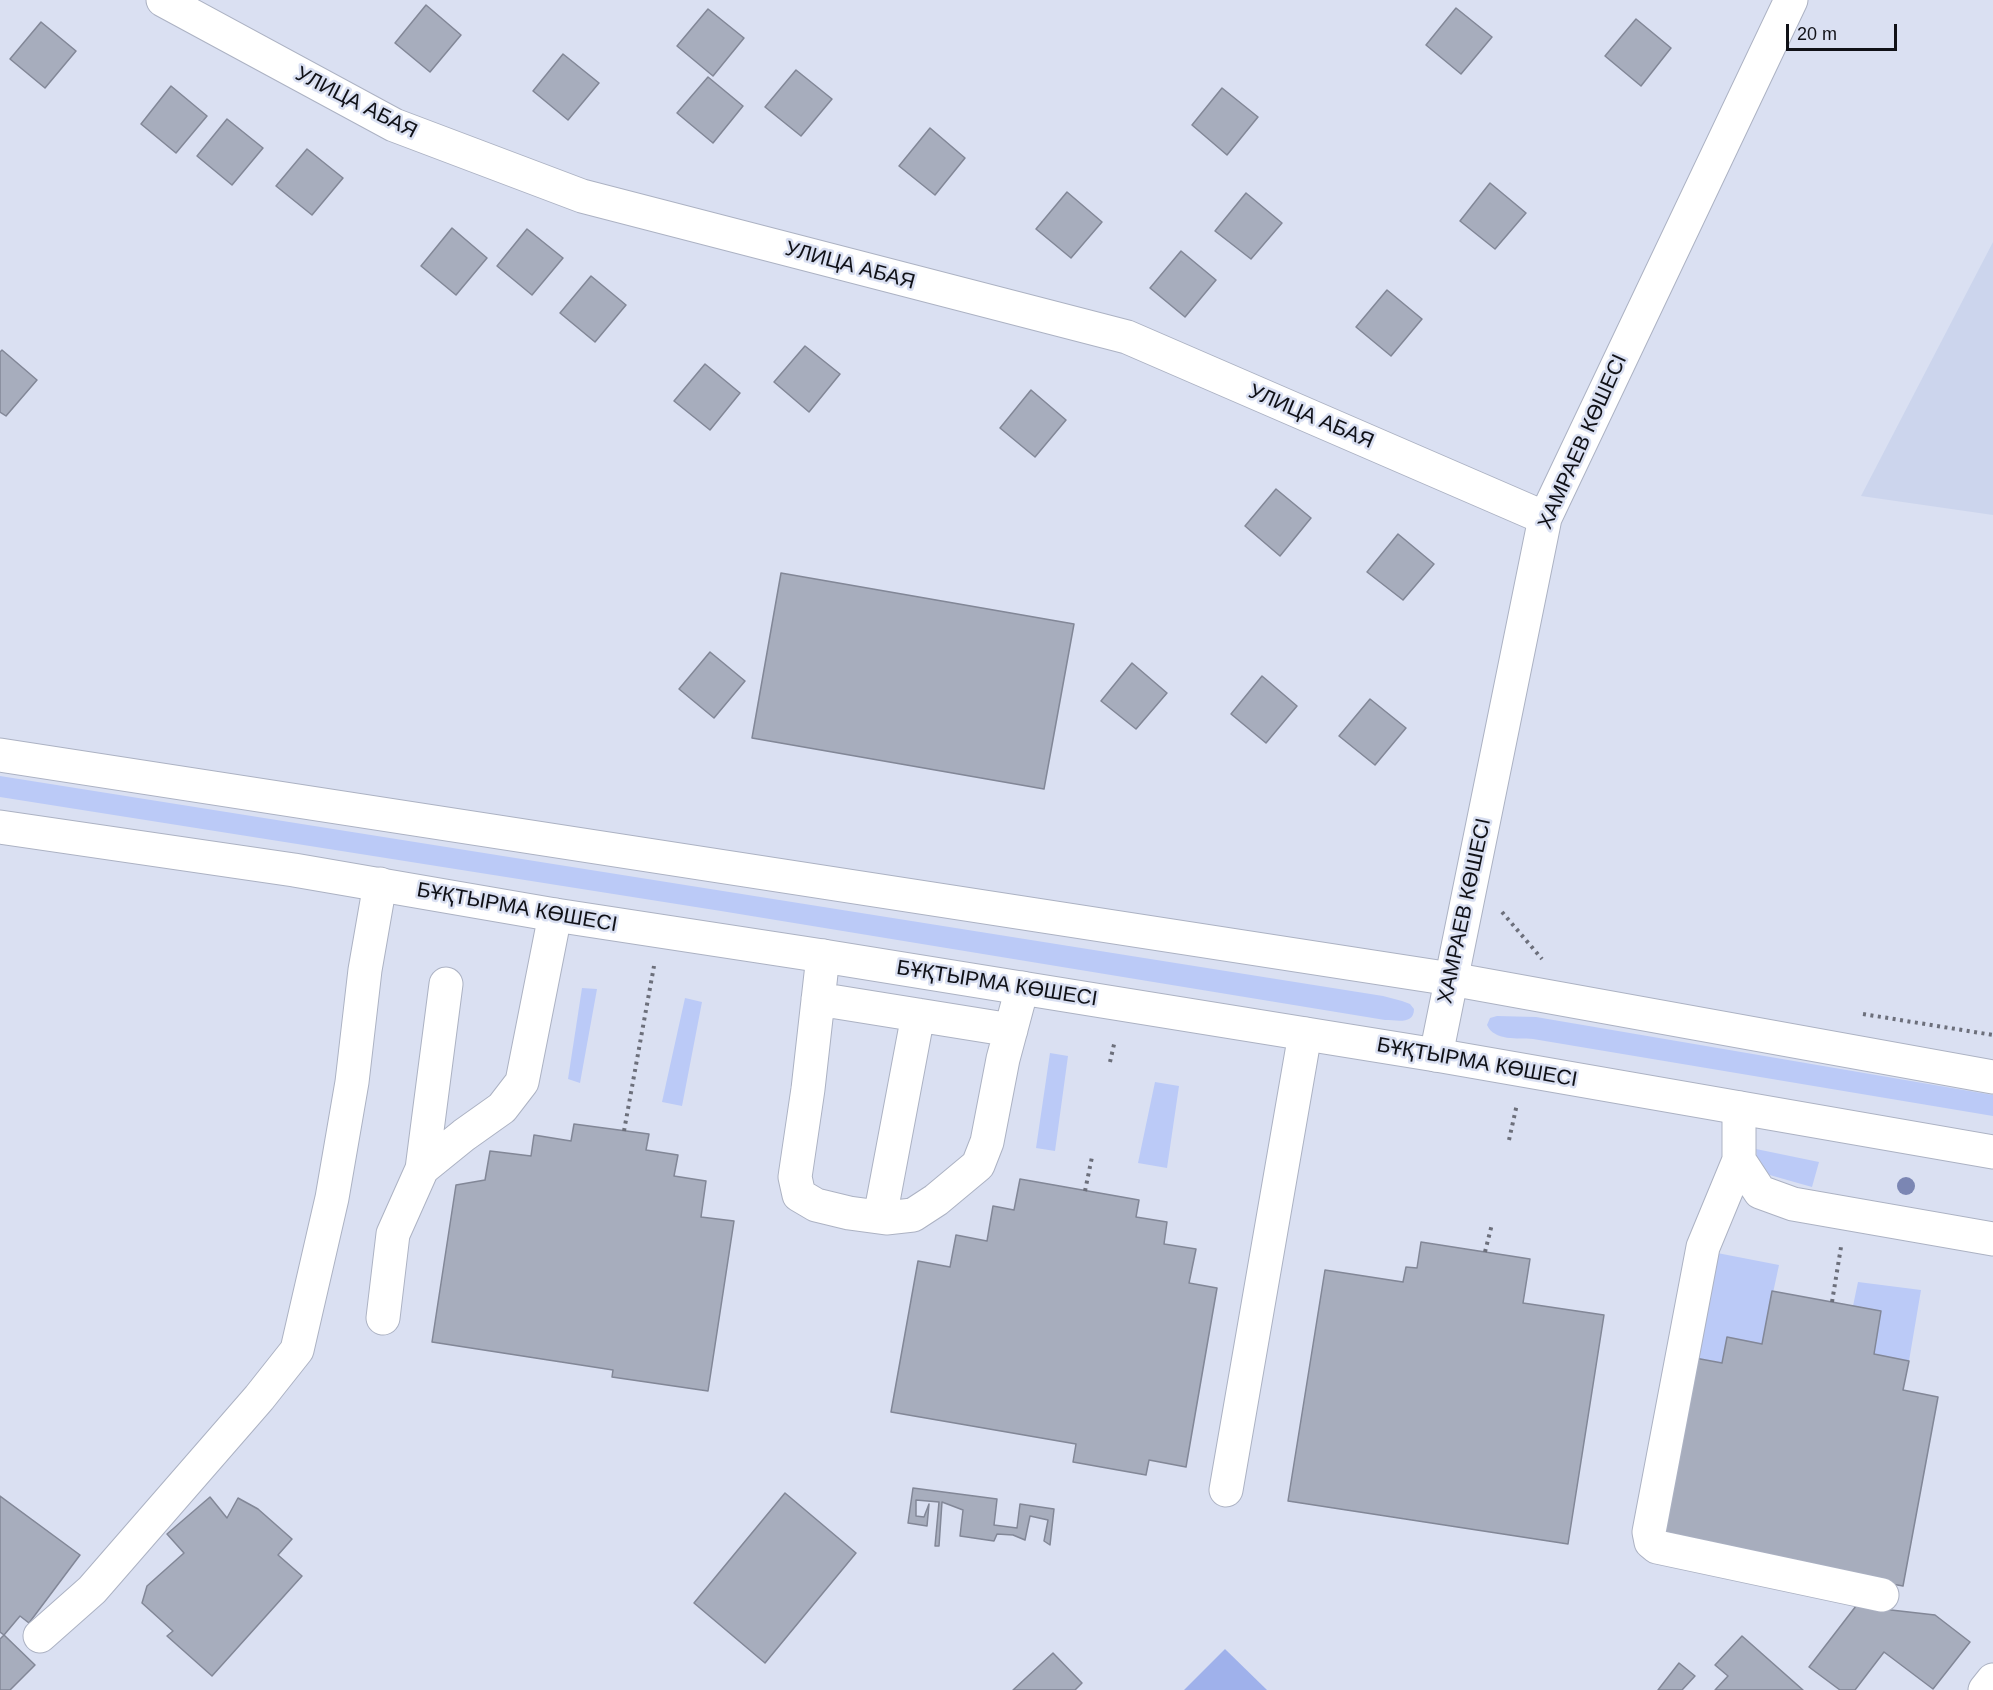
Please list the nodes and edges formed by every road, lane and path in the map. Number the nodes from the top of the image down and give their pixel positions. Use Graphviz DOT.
graph roads {
  1 [pos="163,0"];
  2 [pos="1784,2"];
  3 [pos="1545,518"];
  4 [pos="0,755"];
  5 [pos="0,827"];
  6 [pos="1472,878"];
  7 [pos="380,884"];
  8 [pos="555,915"];
  9 [pos="823,956"];
  10 [pos="1545,962"];
  11 [pos="654,965"];
  12 [pos="1451,979"];
  13 [pos="446,984"];
  14 [pos="1022,988"];
  15 [pos="818,999"];
  16 [pos="918,1015"];
  17 [pos="1011,1030"];
  18 [pos="1117,1032"];
  19 [pos="1305,1034"];
  20 [pos="1436,1055"];
  21 [pos="1110,1062"];
  22 [pos="1993,1077"];
  23 [pos="1520,1095"];
  24 [pos="1739,1108"];
  25 [pos="624,1131"];
  26 [pos="1509,1140"];
  27 [pos="1993,1152"];
  28 [pos="1092,1156"];
  29 [pos="1739,1160"];
  30 [pos="422,1169"];
  31 [pos="1085,1191"];
  32 [pos="880,1217"];
  33 [pos="1491,1224"];
  34 [pos="1993,1239"];
  35 [pos="1485,1252"];
  36 [pos="383,1318"];
  37 [pos="1226,1490"];
  38 [pos="1882,1595"];
  39 [pos="40,1636"];
  40 [pos="1993,1680"];
  41 [pos="1985,1690"];
  1 -- 3 [label="main road, УЛИЦА АБАЯ"];
  2 -- 3 [label="main road, ХАМРАЕВ КӨШЕСІ"];
  3 -- 6 [label="main road, ХАМРАЕВ КӨШЕСІ"];
  4 -- 12 [label="main road"];
  5 -- 7 [label="main road, БҰҚТЫРМА КӨШЕСІ"];
  6 -- 10 [label="path"];
  6 -- 12 [label="main road, ХАМРАЕВ КӨШЕСІ"];
  7 -- 8 [label="main road, БҰҚТЫРМА КӨШЕСІ"];
  7 -- 39 [label="main road"];
  8 -- 9 [label="main road, БҰҚТЫРМА КӨШЕСІ"];
  8 -- 30 [label="main road"];
  9 -- 14 [label="main road, БҰҚТЫРМА КӨШЕСІ"];
  9 -- 15 [label="main road"];
  11 -- 25 [label="path"];
  12 -- 20 [label="main road, ХАМРАЕВ КӨШЕСІ"];
  12 -- 22 [label="main road"];
  13 -- 30 [label="main road"];
  14 -- 17 [label="main road"];
  14 -- 19 [label="main road, БҰҚТЫРМА КӨШЕСІ"];
  15 -- 16 [label="main road"];
  15 -- 32 [label="main road"];
  16 -- 17 [label="main road"];
  16 -- 32 [label="main road"];
  17 -- 32 [label="main road"];
  18 -- 21 [label="path"];
  19 -- 20 [label="main road, БҰҚТЫРМА КӨШЕСІ"];
  19 -- 37 [label="main road"];
  20 -- 24 [label="main road, БҰҚТЫРМА КӨШЕСІ"];
  23 -- 26 [label="path"];
  24 -- 27 [label="main road, БҰҚТЫРМА КӨШЕСІ"];
  24 -- 29 [label="main road"];
  28 -- 31 [label="path"];
  29 -- 34 [label="main road"];
  29 -- 38 [label="main road"];
  30 -- 36 [label="main road"];
  33 -- 35 [label="path"];
  40 -- 41 [label="main road"];
}
